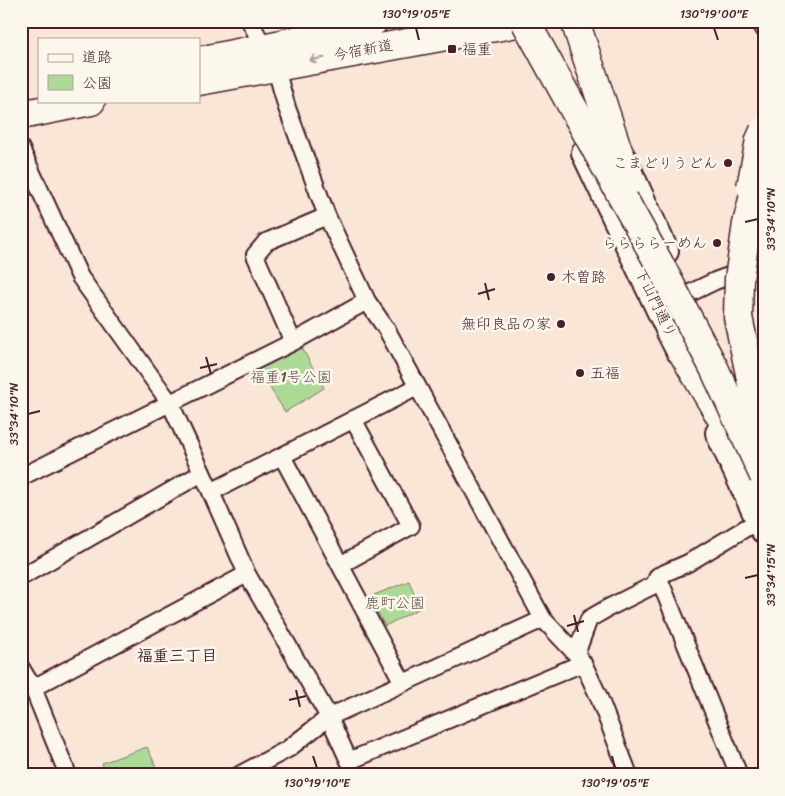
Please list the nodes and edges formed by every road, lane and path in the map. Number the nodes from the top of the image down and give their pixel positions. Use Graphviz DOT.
graph roads {
  1 [pos="250,21"];
  2 [pos="374,21"];
  3 [pos="562,21"];
  4 [pos="574,21"];
  5 [pos="760,21"];
  6 [pos="523,22"];
  7 [pos="764,29"];
  8 [pos="268,57"];
  9 [pos="200,61"];
  10 [pos="200,81"];
  11 [pos="38,93"];
  12 [pos="21,97"];
  13 [pos="86,102"];
  14 [pos="21,114"];
  15 [pos="764,131"];
  16 [pos="21,149"];
  17 [pos="764,168"];
  18 [pos="326,216"];
  19 [pos="764,263"];
  20 [pos="684,296"];
  21 [pos="367,301"];
  22 [pos="670,331"];
  23 [pos="293,342"];
  24 [pos="417,386"];
  25 [pos="764,399"];
  26 [pos="170,403"];
  27 [pos="354,419"];
  28 [pos="755,435"];
  29 [pos="282,456"];
  30 [pos="202,473"];
  31 [pos="21,477"];
  32 [pos="762,489"];
  33 [pos="211,492"];
  34 [pos="340,565"];
  35 [pos="247,574"];
  36 [pos="658,576"];
  37 [pos="21,577"];
  38 [pos="543,619"];
  39 [pos="580,659"];
  40 [pos="21,669"];
  41 [pos="403,683"];
  42 [pos="33,688"];
  43 [pos="329,717"];
  44 [pos="68,775"];
  45 [pos="239,775"];
  46 [pos="629,775"];
  47 [pos="739,775"];
  1 -- 8 [label="street"];
  2 -- 8 [label="highway, 今宿新道"];
  3 -- 20 [label="main road, 下山門通り"];
  4 -- 28 [label="highway, bridge"];
  5 -- 7 [label="street"];
  6 -- 8 [label="highway, 今宿新道, one-way"];
  6 -- 22 [label="main road, 下山門通り"];
  6 -- 32 [label="highway, bridge"];
  8 -- 9 [label="highway, 今宿新道"];
  8 -- 10 [label="highway, 今宿新道"];
  8 -- 18 [label="street"];
  11 -- 12 [label="highway"];
  13 -- 14 [label="highway"];
  15 -- 25 [label="highway, bridge"];
  16 -- 26 [label="street"];
  17 -- 28 [label="highway, bridge"];
  18 -- 21 [label="street"];
  18 -- 23 [label="street"];
  19 -- 20 [label="street"];
  20 -- 28 [label="main road, 下山門通り"];
  21 -- 23 [label="street"];
  21 -- 24 [label="street"];
  22 -- 32 [label="highway"];
  22 -- 32 [label="main road, 下山門通り"];
  23 -- 26 [label="street"];
  24 -- 27 [label="street"];
  24 -- 38 [label="street"];
  26 -- 30 [label="street"];
  26 -- 31 [label="street"];
  27 -- 29 [label="street"];
  27 -- 34 [label="street"];
  28 -- 32 [label="highway"];
  29 -- 33 [label="street"];
  29 -- 34 [label="street"];
  30 -- 33 [label="street"];
  30 -- 37 [label="street"];
  32 -- 36 [label="street"];
  33 -- 35 [label="street"];
  34 -- 41 [label="street"];
  35 -- 42 [label="street"];
  35 -- 43 [label="street"];
  36 -- 39 [label="street"];
  36 -- 47 [label="street"];
  38 -- 39 [label="street"];
  38 -- 41 [label="street"];
  39 -- 43 [label="street"];
  39 -- 46 [label="street"];
  40 -- 42 [label="street"];
  41 -- 43 [label="street"];
  42 -- 44 [label="street"];
  43 -- 45 [label="street"];
}
